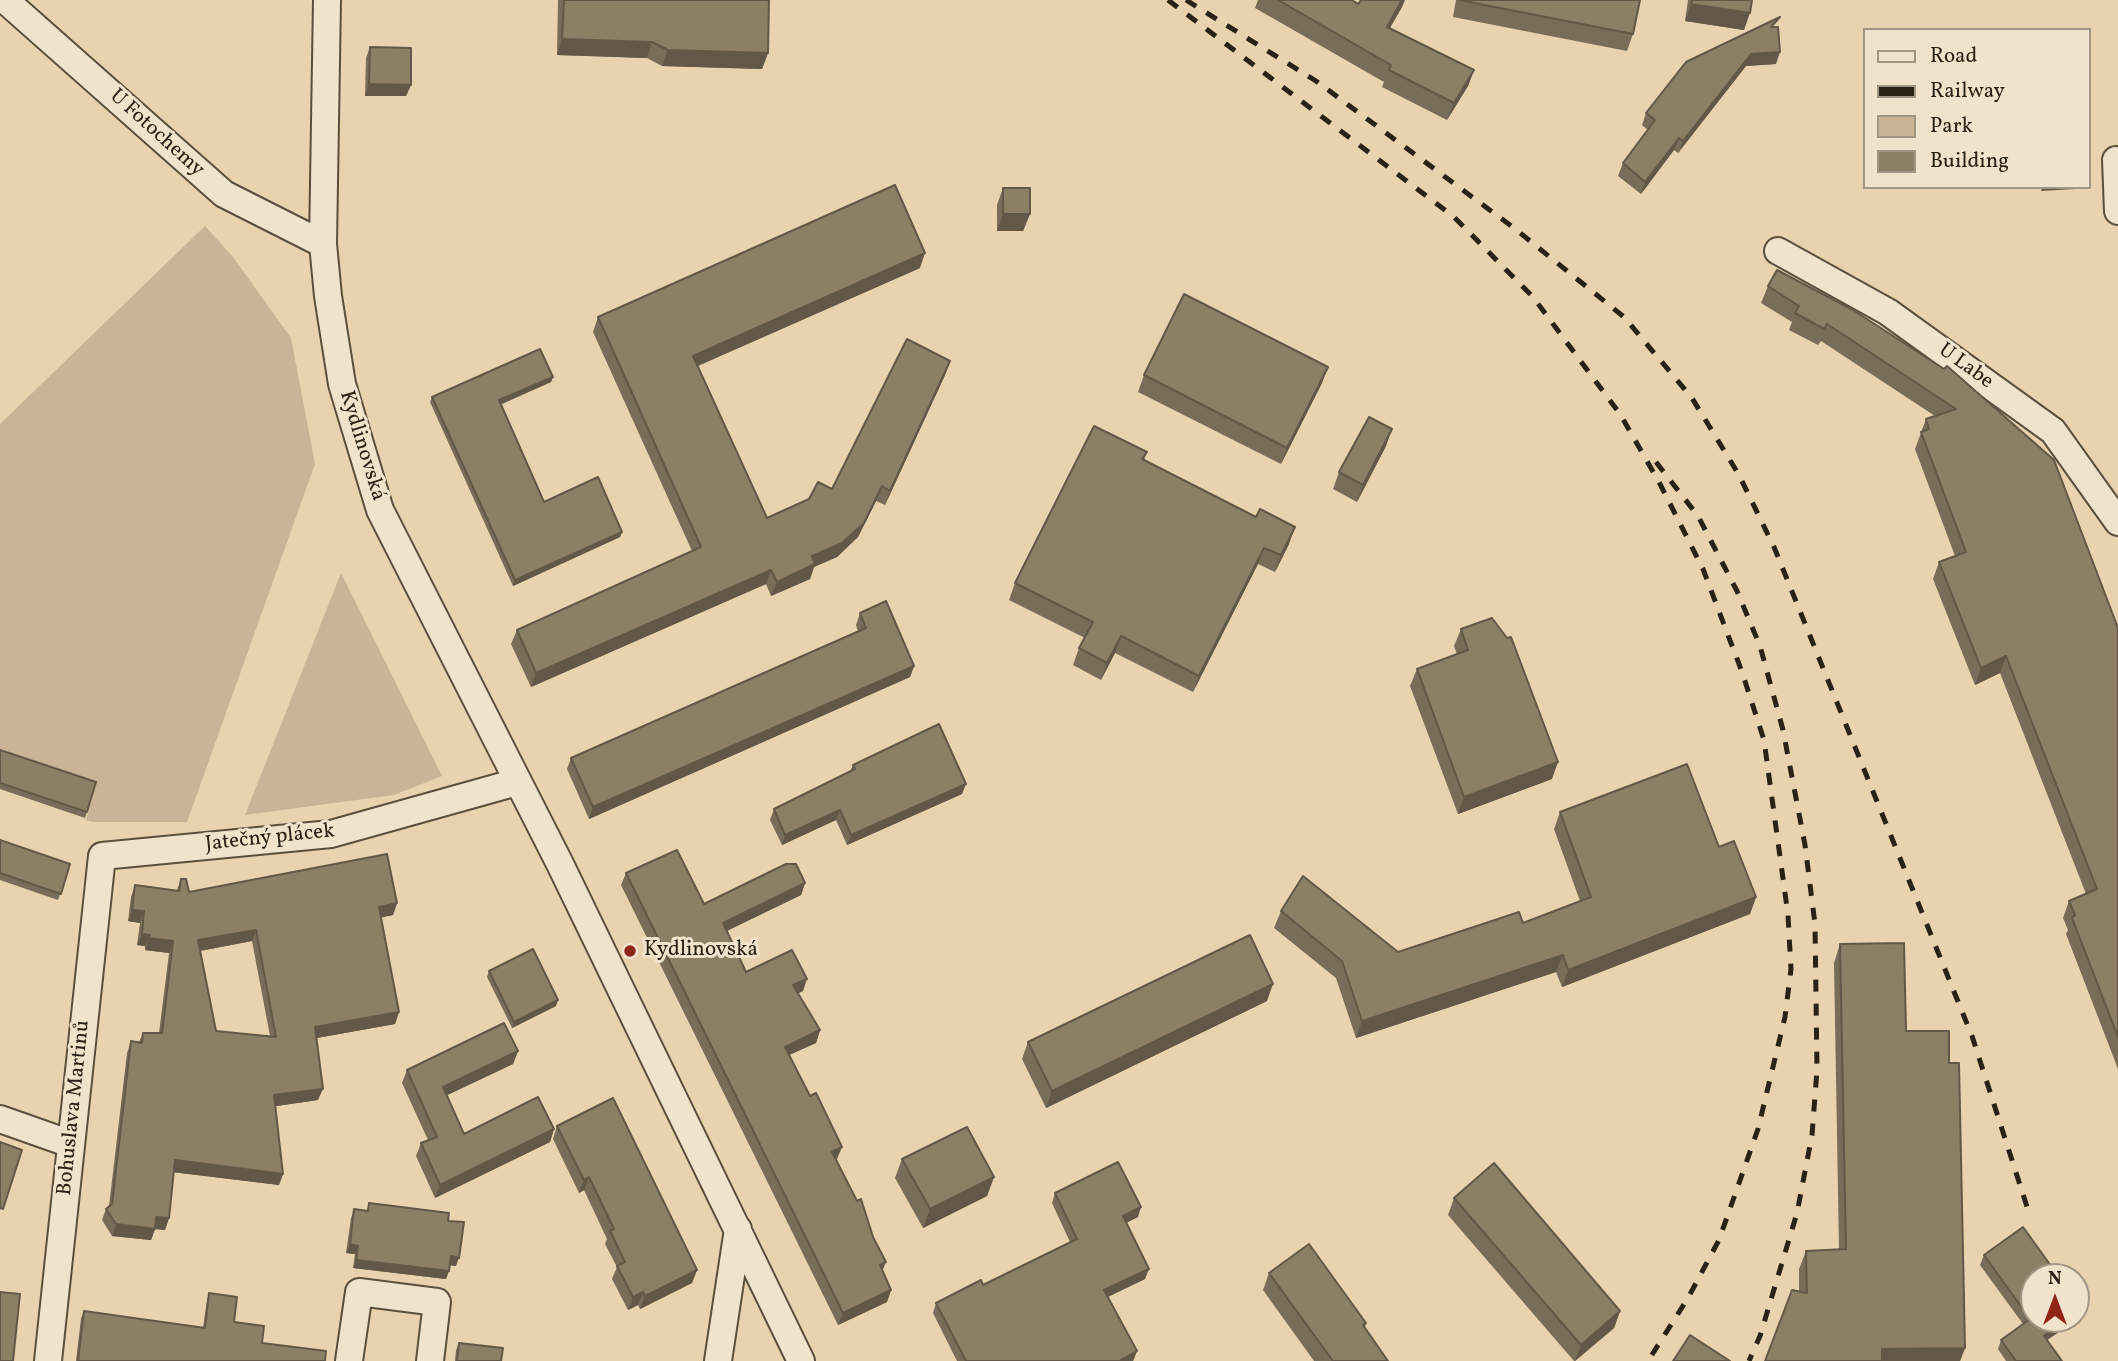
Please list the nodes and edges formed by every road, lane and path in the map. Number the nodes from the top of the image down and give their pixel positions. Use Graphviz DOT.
graph roads {
  1 [pos="5,0"];
  2 [pos="327,0"];
  3 [pos="2116,160"];
  4 [pos="2118,211"];
  5 [pos="323,244"];
  6 [pos="1777,251"];
  7 [pos="2117,516"];
  8 [pos="517,782"];
  9 [pos="102,856"];
  10 [pos="0,1119"];
  11 [pos="71,1144"];
  12 [pos="738,1229"];
  13 [pos="48,1361"];
  14 [pos="349,1361"];
  15 [pos="430,1361"];
  16 [pos="718,1361"];
  17 [pos="801,1361"];
  1 -- 5 [label="street, U Fotochemy"];
  2 -- 5 [label="street, Kydlinovská"];
  3 -- 4 [label="street"];
  5 -- 8 [label="street, Kydlinovská"];
  6 -- 7 [label="street, U Labe"];
  8 -- 9 [label="street, Jatečný plácek"];
  8 -- 12 [label="street, Kydlinovská"];
  9 -- 11 [label="street, Bohuslava Martinů"];
  10 -- 11 [label="street"];
  11 -- 13 [label="street, Bohuslava Martinů"];
  12 -- 16 [label="street"];
  12 -- 17 [label="street, Kydlinovská"];
  14 -- 15 [label="street"];
}
